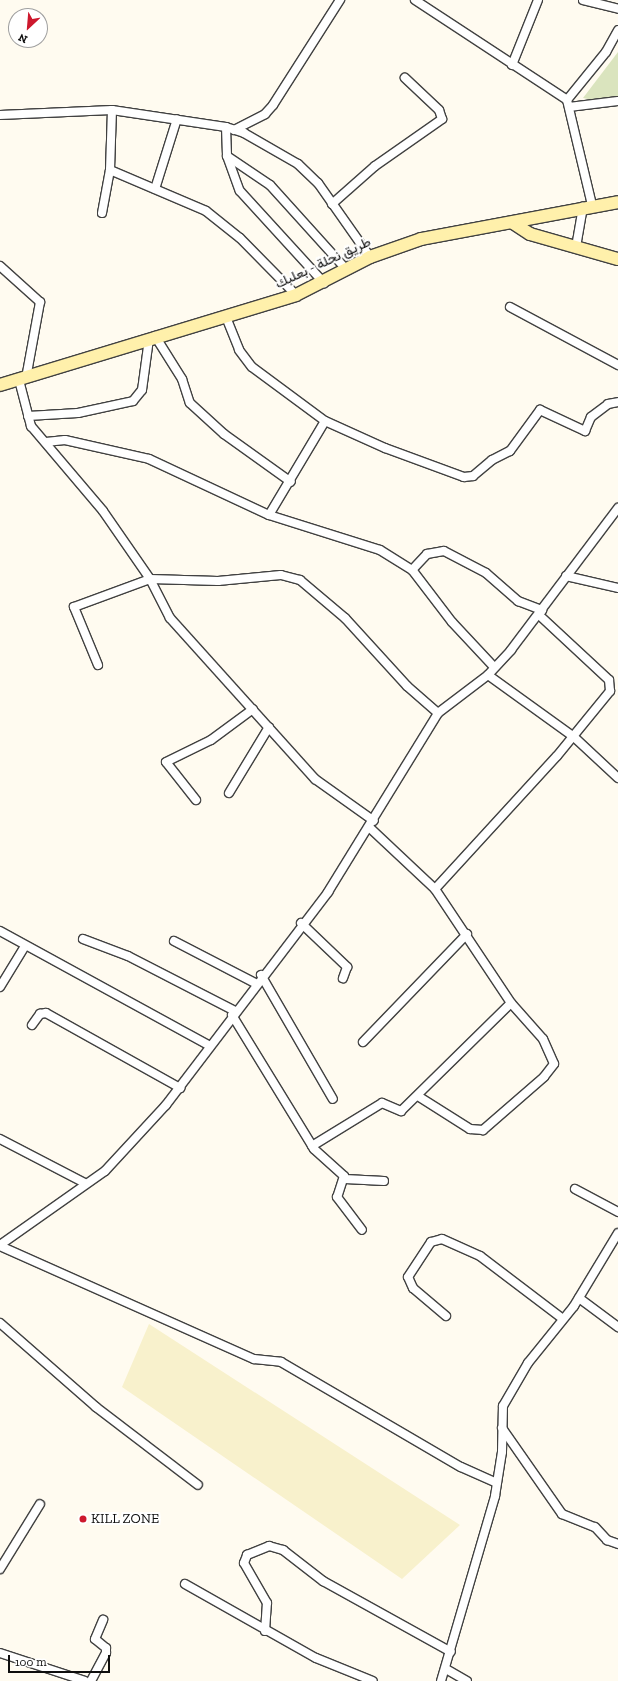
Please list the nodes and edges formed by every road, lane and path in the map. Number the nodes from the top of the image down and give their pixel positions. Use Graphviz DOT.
graph roads {
  1 [pos="340,0"];
  2 [pos="415,0"];
  3 [pos="538,0"];
  4 [pos="588,1"];
  5 [pos="618,9"];
  6 [pos="618,30"];
  7 [pos="512,65"];
  8 [pos="405,78"];
  9 [pos="618,100"];
  10 [pos="568,103"];
  11 [pos="112,110"];
  12 [pos="0,115"];
  13 [pos="177,119"];
  14 [pos="230,128"];
  15 [pos="227,156"];
  16 [pos="110,170"];
  17 [pos="155,189"];
  18 [pos="618,202"];
  19 [pos="332,204"];
  20 [pos="588,206"];
  21 [pos="102,213"];
  22 [pos="513,223"];
  23 [pos="576,247"];
  24 [pos="370,257"];
  25 [pos="618,259"];
  26 [pos="0,266"];
  27 [pos="346,268"];
  28 [pos="324,282"];
  29 [pos="296,295"];
  30 [pos="510,307"];
  31 [pos="226,317"];
  32 [pos="152,338"];
  33 [pos="618,365"];
  34 [pos="23,379"];
  35 [pos="0,385"];
  36 [pos="618,402"];
  37 [pos="28,416"];
  38 [pos="325,421"];
  39 [pos="46,442"];
  40 [pos="291,482"];
  41 [pos="618,508"];
  42 [pos="269,515"];
  43 [pos="412,570"];
  44 [pos="566,576"];
  45 [pos="150,579"];
  46 [pos="618,588"];
  47 [pos="540,612"];
  48 [pos="98,666"];
  49 [pos="494,667"];
  50 [pos="488,674"];
  51 [pos="253,709"];
  52 [pos="438,713"];
  53 [pos="269,727"];
  54 [pos="574,737"];
  55 [pos="618,778"];
  56 [pos="229,793"];
  57 [pos="196,800"];
  58 [pos="372,825"];
  59 [pos="435,889"];
  60 [pos="301,923"];
  61 [pos="0,931"];
  62 [pos="467,934"];
  63 [pos="83,939"];
  64 [pos="174,941"];
  65 [pos="25,946"];
  66 [pos="261,975"];
  67 [pos="343,978"];
  68 [pos="255,983"];
  69 [pos="0,987"];
  70 [pos="511,1003"];
  71 [pos="233,1013"];
  72 [pos="32,1025"];
  73 [pos="363,1042"];
  74 [pos="208,1045"];
  75 [pos="180,1088"];
  76 [pos="418,1096"];
  77 [pos="333,1099"];
  78 [pos="0,1139"];
  79 [pos="312,1146"];
  80 [pos="345,1179"];
  81 [pos="384,1181"];
  82 [pos="85,1183"];
  83 [pos="575,1189"];
  84 [pos="618,1212"];
  85 [pos="362,1230"];
  86 [pos="618,1233"];
  87 [pos="0,1245"];
  88 [pos="579,1298"];
  89 [pos="446,1316"];
  90 [pos="563,1319"];
  91 [pos="0,1323"];
  92 [pos="618,1326"];
  93 [pos="502,1428"];
  94 [pos="497,1483"];
  95 [pos="198,1485"];
  96 [pos="40,1504"];
  97 [pos="618,1544"];
  98 [pos="0,1569"];
  99 [pos="185,1584"];
  100 [pos="103,1620"];
  101 [pos="265,1631"];
  102 [pos="451,1652"];
  103 [pos="0,1653"];
  104 [pos="446,1669"];
  105 [pos="85,1681"];
  106 [pos="91,1681"];
  107 [pos="373,1681"];
  108 [pos="441,1681"];
  109 [pos="467,1681"];
  1 -- 14 [label="street"];
  2 -- 7 [label="street"];
  3 -- 7 [label="street"];
  4 -- 5 [label="street"];
  6 -- 10 [label="street"];
  7 -- 10 [label="street"];
  8 -- 19 [label="street"];
  9 -- 10 [label="street"];
  10 -- 20 [label="street"];
  11 -- 12 [label="street"];
  11 -- 13 [label="street"];
  11 -- 16 [label="street"];
  13 -- 14 [label="street"];
  13 -- 17 [label="street"];
  14 -- 15 [label="street"];
  14 -- 19 [label="street"];
  15 -- 27 [label="street"];
  15 -- 28 [label="street"];
  16 -- 17 [label="street"];
  16 -- 21 [label="street"];
  17 -- 29 [label="street"];
  18 -- 20 [label="street, طريق نحلة - بعلبك"];
  19 -- 24 [label="street"];
  20 -- 22 [label="street, طريق نحلة - بعلبك"];
  20 -- 23 [label="street"];
  22 -- 23 [label="street"];
  22 -- 24 [label="street, طريق نحلة - بعلبك"];
  23 -- 25 [label="street"];
  24 -- 27 [label="street, طريق نحلة - بعلبك"];
  26 -- 34 [label="street"];
  27 -- 28 [label="street, طريق نحلة - بعلبك"];
  28 -- 29 [label="street, طريق نحلة - بعلبك"];
  29 -- 31 [label="street, طريق نحلة - بعلبك"];
  30 -- 33 [label="street"];
  31 -- 32 [label="street, طريق نحلة - بعلبك"];
  31 -- 38 [label="street"];
  32 -- 34 [label="street, طريق نحلة - بعلبك"];
  32 -- 37 [label="street"];
  32 -- 40 [label="street"];
  34 -- 35 [label="street, طريق نحلة - بعلبك"];
  34 -- 37 [label="street"];
  36 -- 38 [label="street"];
  37 -- 39 [label="street"];
  38 -- 40 [label="street"];
  39 -- 42 [label="street"];
  39 -- 45 [label="street"];
  40 -- 42 [label="street"];
  41 -- 44 [label="street"];
  42 -- 43 [label="street"];
  43 -- 47 [label="street"];
  43 -- 49 [label="street"];
  44 -- 46 [label="street"];
  44 -- 47 [label="street"];
  45 -- 48 [label="street"];
  45 -- 51 [label="street"];
  45 -- 52 [label="street"];
  47 -- 49 [label="street"];
  47 -- 54 [label="street"];
  49 -- 50 [label="street"];
  50 -- 52 [label="street"];
  50 -- 54 [label="street"];
  51 -- 53 [label="street"];
  51 -- 57 [label="street"];
  52 -- 58 [label="street"];
  53 -- 56 [label="street"];
  53 -- 58 [label="street"];
  54 -- 55 [label="street"];
  54 -- 59 [label="street"];
  58 -- 59 [label="street"];
  58 -- 60 [label="street"];
  59 -- 62 [label="street"];
  60 -- 66 [label="street"];
  60 -- 67 [label="street"];
  61 -- 65 [label="street"];
  62 -- 70 [label="street"];
  62 -- 73 [label="street"];
  63 -- 71 [label="street"];
  64 -- 68 [label="street"];
  65 -- 69 [label="street"];
  65 -- 74 [label="street"];
  66 -- 68 [label="street"];
  66 -- 77 [label="street"];
  68 -- 71 [label="street"];
  70 -- 76 [label="street"];
  70 -- 76 [label="street"];
  71 -- 74 [label="street"];
  71 -- 79 [label="street"];
  72 -- 75 [label="street"];
  74 -- 75 [label="street"];
  75 -- 82 [label="street"];
  76 -- 79 [label="street"];
  78 -- 82 [label="street"];
  79 -- 80 [label="street"];
  80 -- 81 [label="street"];
  80 -- 85 [label="street"];
  82 -- 87 [label="street"];
  83 -- 84 [label="street"];
  86 -- 88 [label="street"];
  87 -- 94 [label="street"];
  88 -- 90 [label="street"];
  88 -- 92 [label="street"];
  89 -- 90 [label="street"];
  90 -- 93 [label="street"];
  91 -- 95 [label="street"];
  93 -- 94 [label="street"];
  93 -- 97 [label="street"];
  94 -- 102 [label="street"];
  96 -- 98 [label="street"];
  99 -- 101 [label="street"];
  100 -- 106 [label="street"];
  101 -- 102 [label="street"];
  101 -- 107 [label="street"];
  102 -- 104 [label="street"];
  103 -- 105 [label="street"];
  104 -- 108 [label="street"];
  104 -- 109 [label="street"];
}
